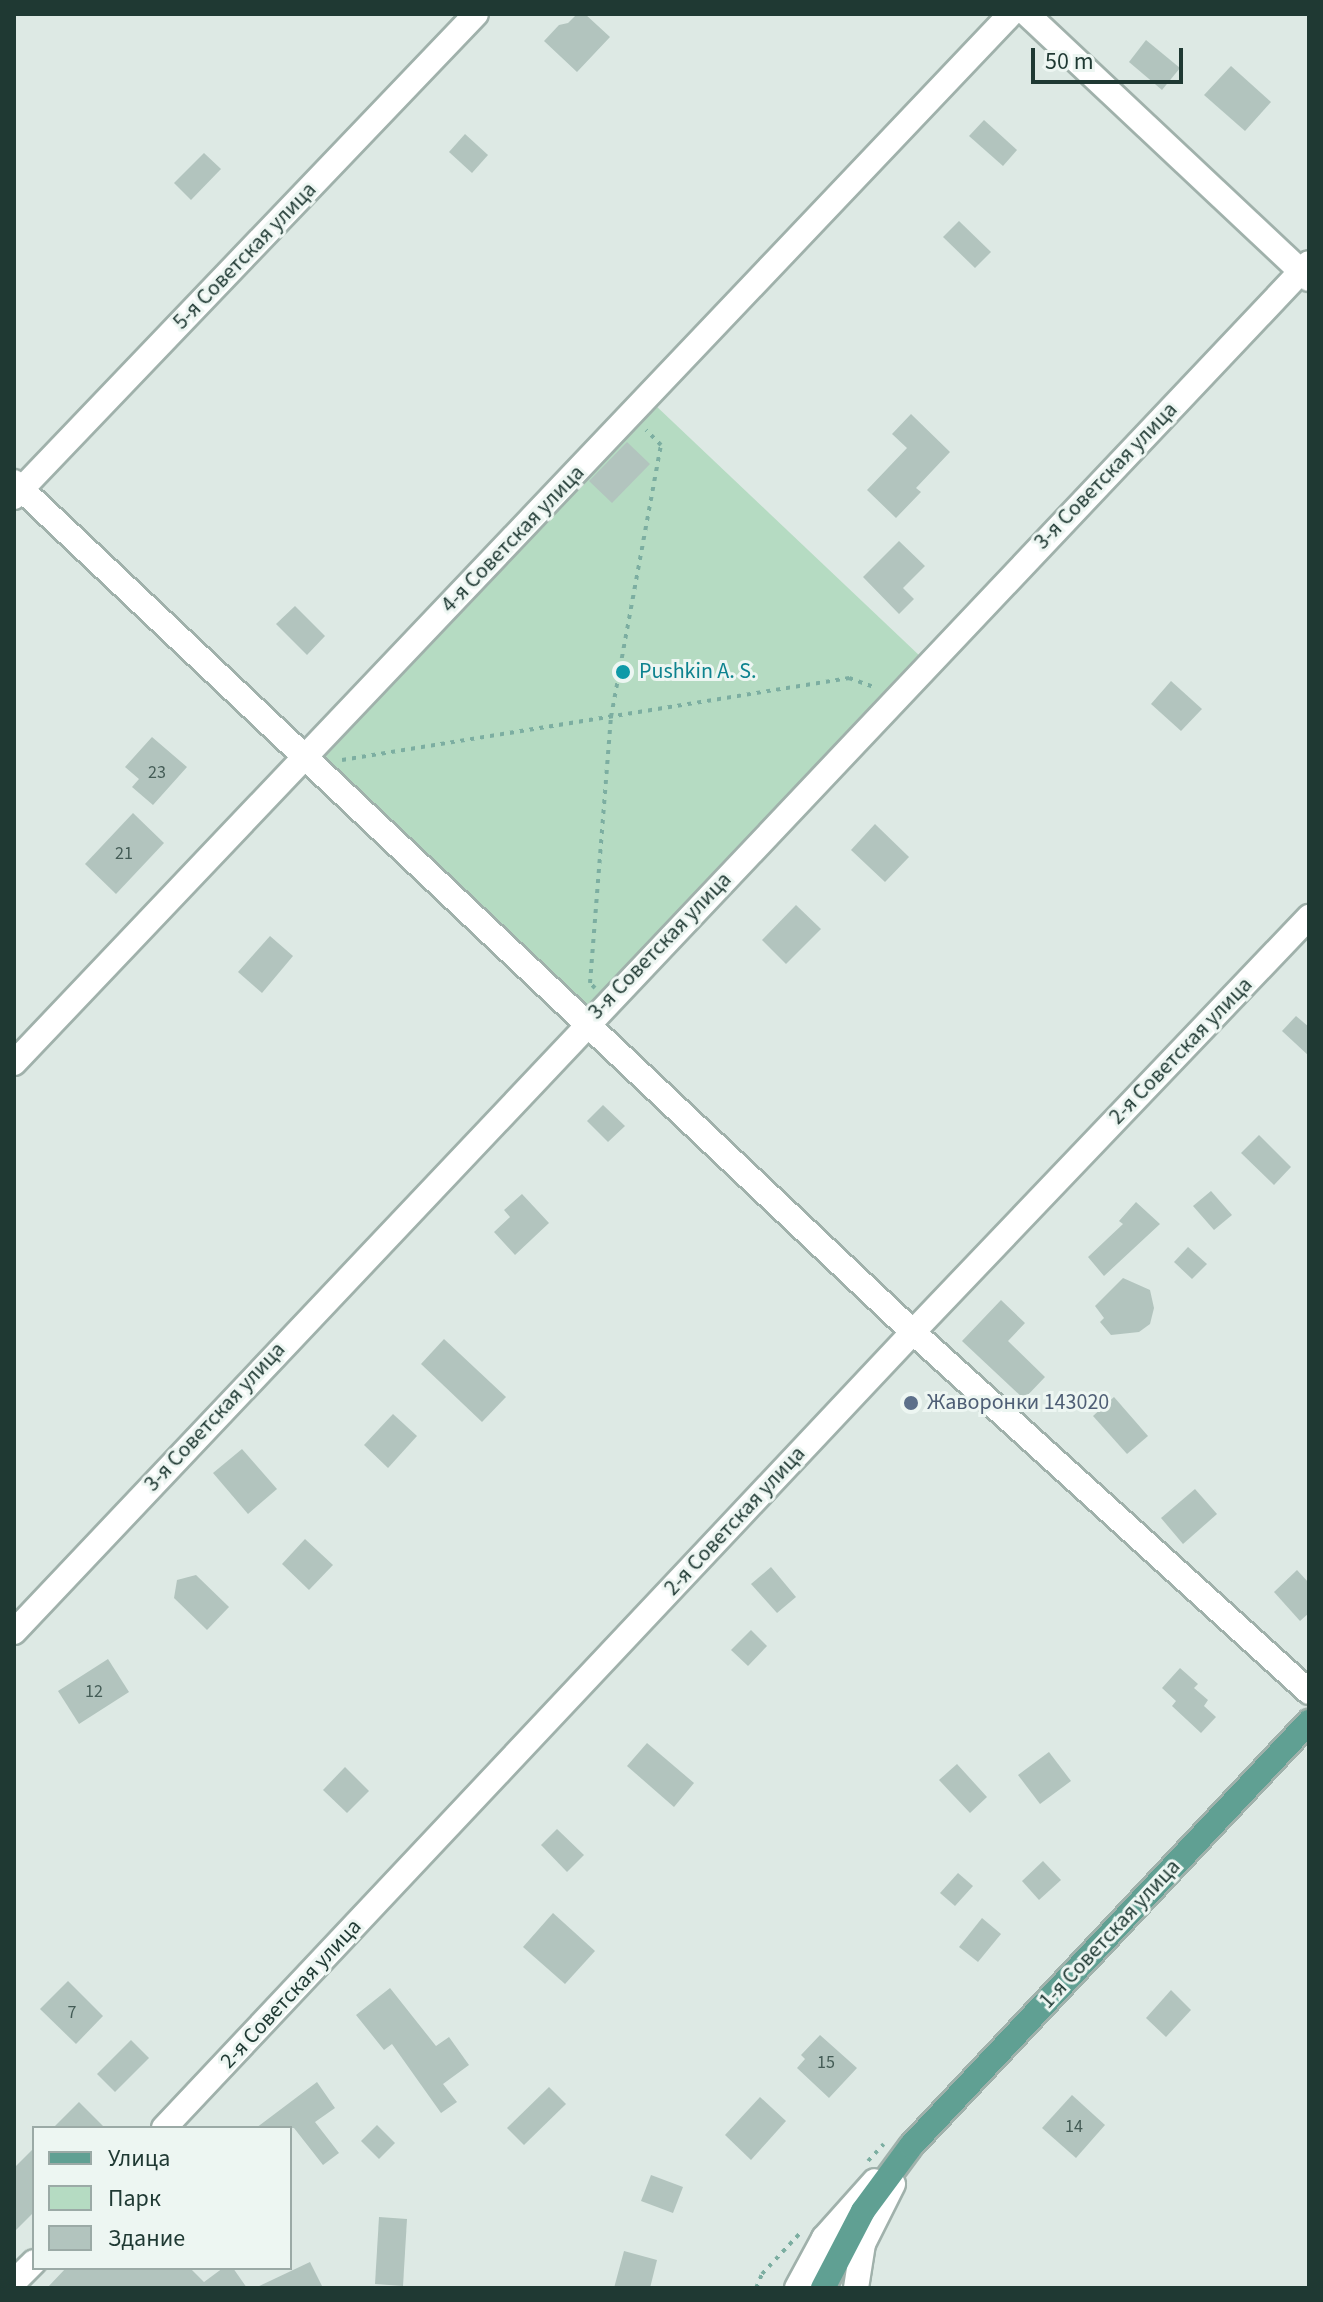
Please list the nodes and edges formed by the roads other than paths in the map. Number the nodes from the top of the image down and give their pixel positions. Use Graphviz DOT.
graph roads {
  1 [pos="476,14"];
  2 [pos="1011,14"];
  3 [pos="1027,14"];
  4 [pos="1306,271"];
  5 [pos="17,490"];
  6 [pos="313,749"];
  7 [pos="1309,917"];
  8 [pos="588,1021"];
  9 [pos="14,1063"];
  10 [pos="913,1332"];
  11 [pos="14,1632"];
  12 [pos="1309,1692"];
  13 [pos="1309,1722"];
  14 [pos="166,2126"];
  15 [pos="911,2146"];
  16 [pos="32,2264"];
  17 [pos="14,2282"];
  18 [pos="797,2288"];
  19 [pos="823,2288"];
  20 [pos="856,2288"];
  1 -- 5 [label="street, 5-я Советская улица"];
  2 -- 6 [label="street, 4-я Советская улица"];
  3 -- 4 [label="street"];
  4 -- 8 [label="street, 3-я Советская улица"];
  5 -- 6 [label="street"];
  6 -- 8 [label="street"];
  6 -- 9 [label="street, 4-я Советская улица"];
  7 -- 10 [label="street, 2-я Советская улица"];
  8 -- 10 [label="street"];
  8 -- 11 [label="street, 3-я Советская улица"];
  10 -- 12 [label="street"];
  10 -- 14 [label="street, 2-я Советская улица"];
  13 -- 15 [label="main road, 1-я Советская улица"];
  15 -- 18 [label="street"];
  15 -- 19 [label="main road, 1-я Советская улица"];
  15 -- 20 [label="street"];
  16 -- 17 [label="street"];
}
